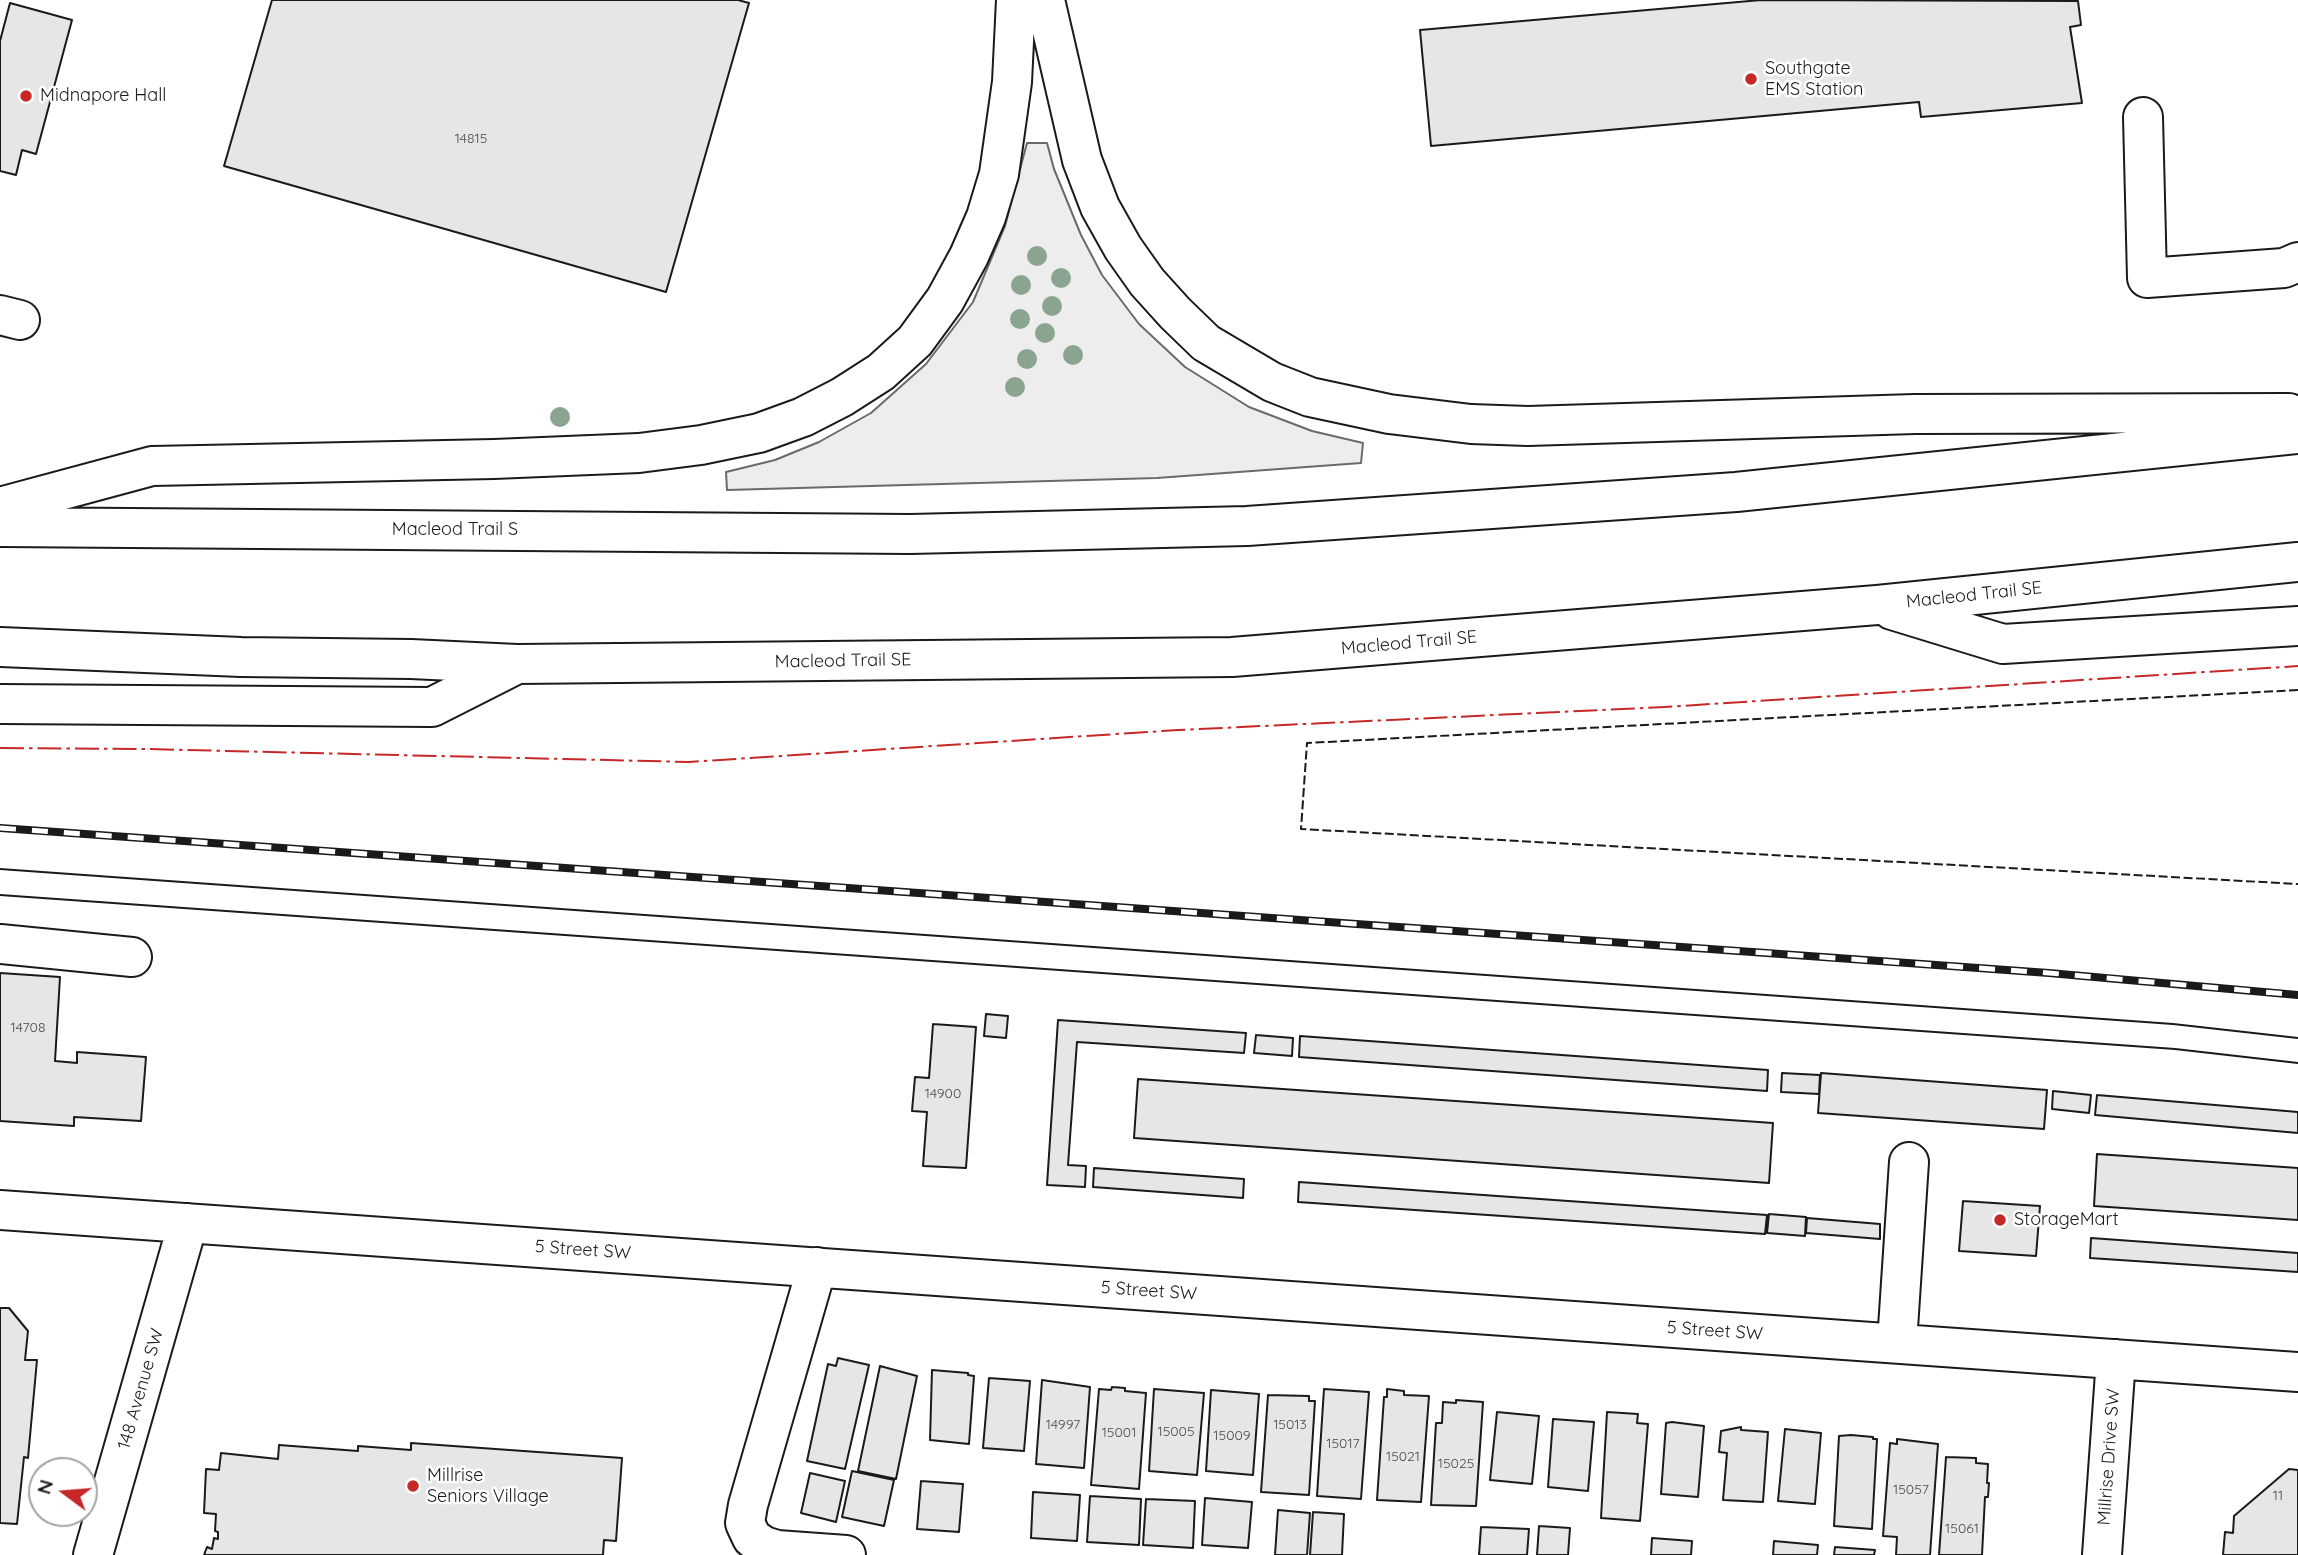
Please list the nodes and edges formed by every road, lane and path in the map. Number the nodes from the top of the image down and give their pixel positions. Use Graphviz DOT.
graph roads {
  1 [pos="1016,0"];
  2 [pos="1045,0"];
  3 [pos="2143,117"];
  4 [pos="2298,262"];
  5 [pos="2298,413"];
  6 [pos="2298,434"];
  7 [pos="0,507"];
  8 [pos="0,527"];
  9 [pos="2298,562"];
  10 [pos="1877,605"];
  11 [pos="2298,626"];
  12 [pos="0,647"];
  13 [pos="517,664"];
  14 [pos="0,704"];
  15 [pos="0,944"];
  16 [pos="132,957"];
  17 [pos="1909,1162"];
  18 [pos="0,1210"];
  19 [pos="188,1223"];
  20 [pos="817,1267"];
  21 [pos="1897,1343"];
  22 [pos="2116,1359"];
  23 [pos="2298,1372"];
  24 [pos="93,1555"];
  25 [pos="846,1555"];
  26 [pos="2102,1555"];
  1 -- 7 [label="main road"];
  2 -- 5 [label="main road"];
  3 -- 4 [label="main road"];
  6 -- 8 [label="main road, Macleod Trail S"];
  9 -- 10 [label="main road, Macleod Trail SE"];
  10 -- 11 [label="main road"];
  10 -- 13 [label="main road, Macleod Trail SE"];
  12 -- 13 [label="main road"];
  13 -- 14 [label="main road"];
  15 -- 16 [label="main road"];
  17 -- 21 [label="main road"];
  18 -- 19 [label="main road, 5 Street SW"];
  19 -- 20 [label="main road, 5 Street SW"];
  19 -- 24 [label="main road, 148 Avenue SW"];
  20 -- 21 [label="main road, 5 Street SW"];
  20 -- 25 [label="main road"];
  21 -- 22 [label="main road, 5 Street SW"];
  22 -- 23 [label="main road, 5 Street SW"];
  22 -- 26 [label="main road, Millrise Drive SW"];
}
